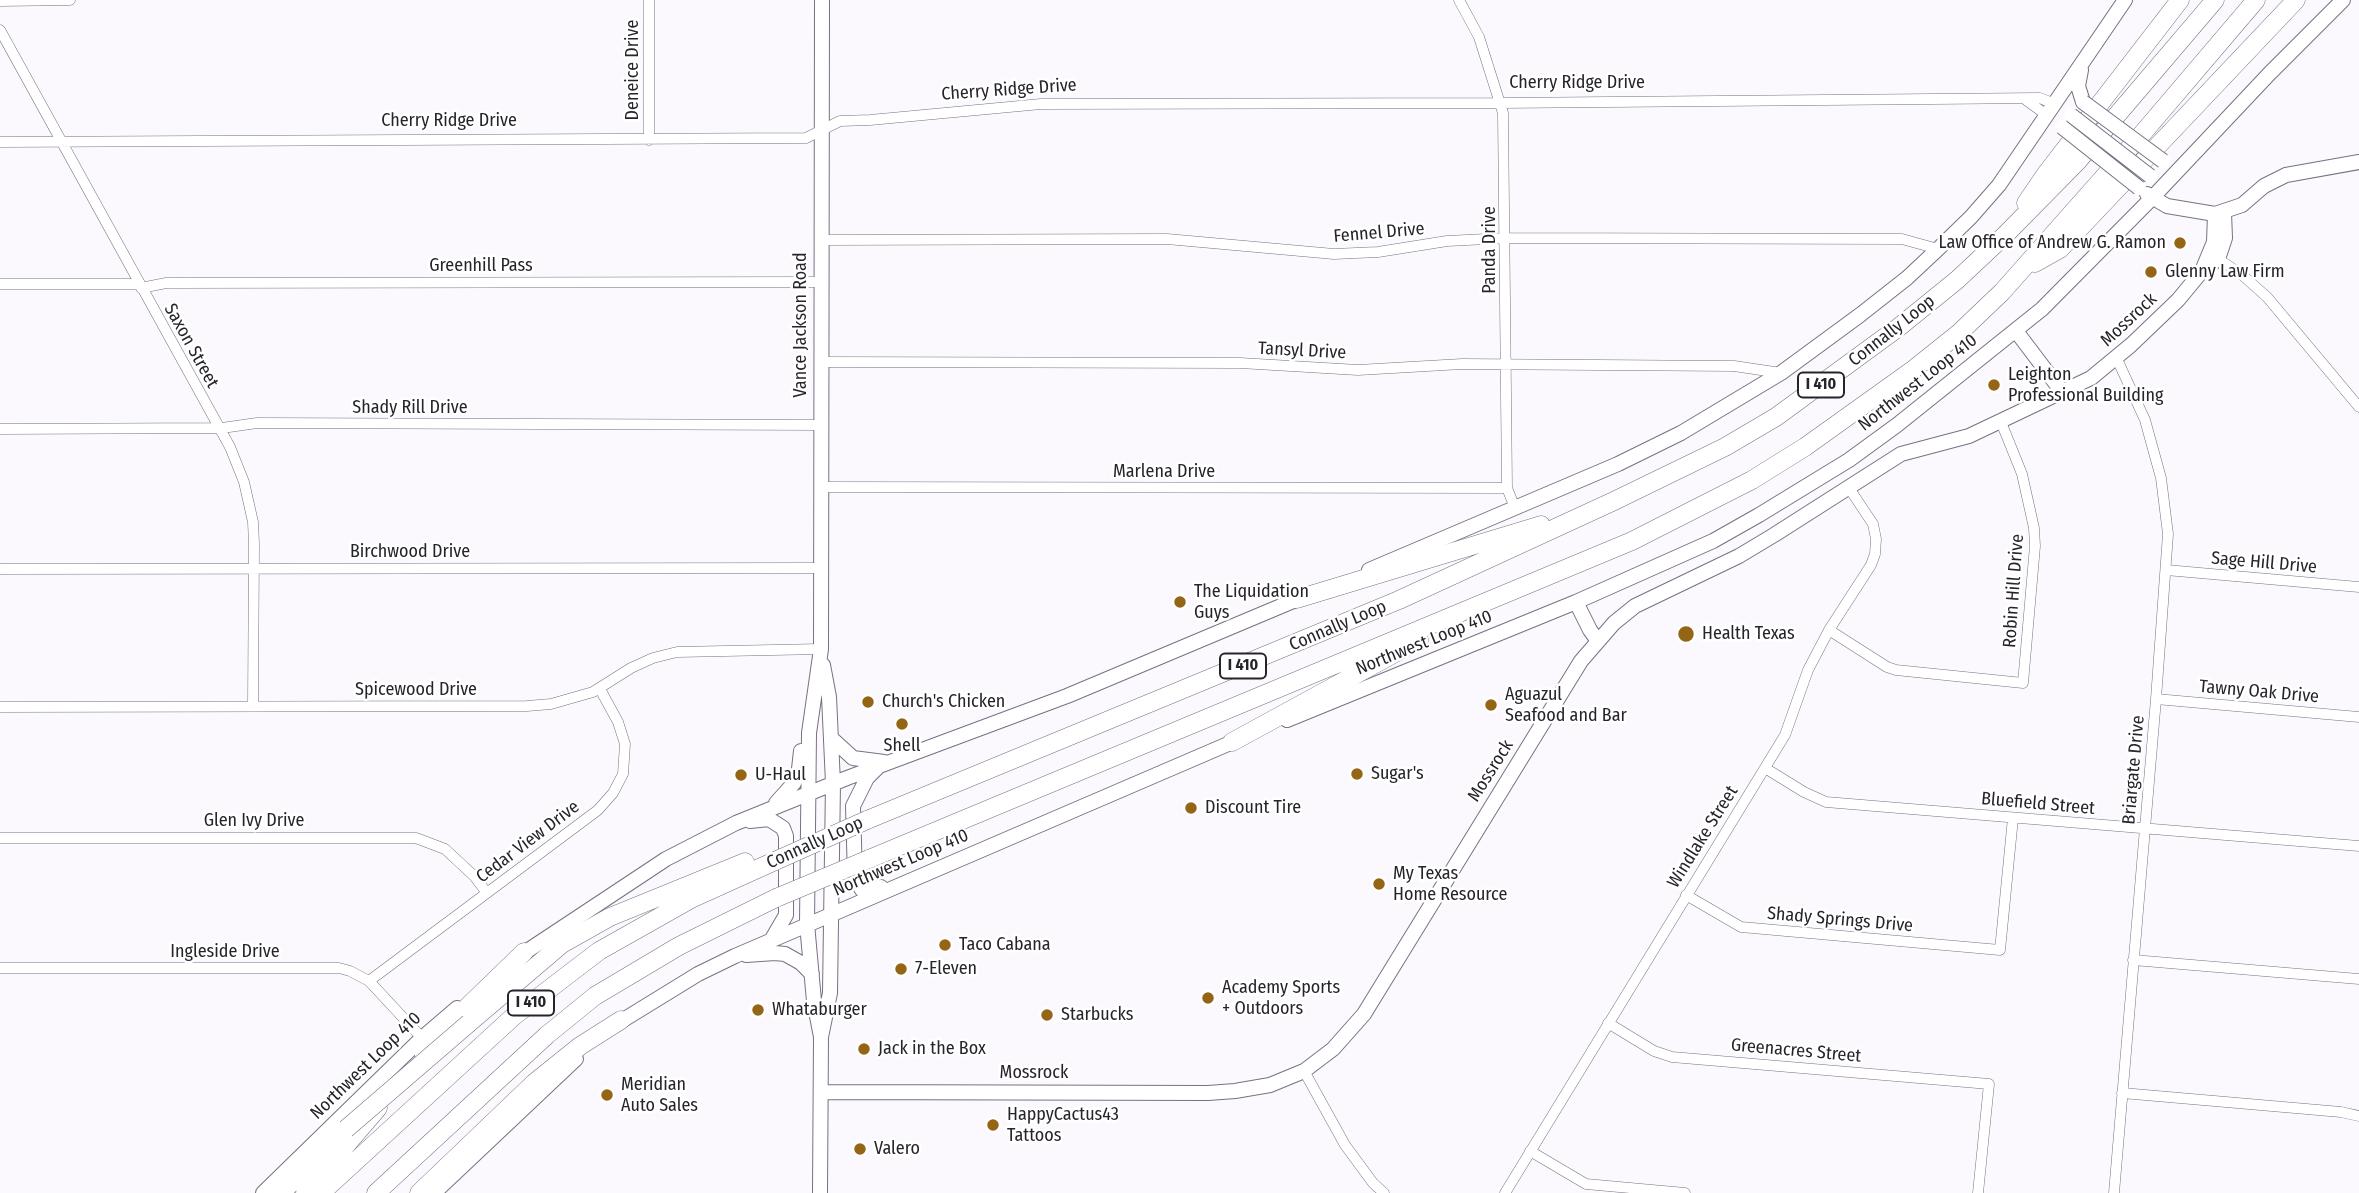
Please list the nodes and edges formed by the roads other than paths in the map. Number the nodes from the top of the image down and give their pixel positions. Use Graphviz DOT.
graph roads {
  1 [pos="70,0"];
  2 [pos="649,0"];
  3 [pos="822,0"];
  4 [pos="1459,0"];
  5 [pos="2125,0"];
  6 [pos="2180,0"];
  7 [pos="2215,0"];
  8 [pos="2256,0"];
  9 [pos="2296,0"];
  10 [pos="2343,0"];
  11 [pos="0,1"];
  12 [pos="0,30"];
  13 [pos="2082,65"];
  14 [pos="1501,103"];
  15 [pos="2051,110"];
  16 [pos="2067,121"];
  17 [pos="822,130"];
  18 [pos="649,140"];
  19 [pos="0,142"];
  20 [pos="61,142"];
  21 [pos="2192,156"];
  22 [pos="2359,162"];
  23 [pos="2157,193"];
  24 [pos="2220,214"];
  25 [pos="2005,234"];
  26 [pos="1506,238"];
  27 [pos="821,240"];
  28 [pos="1938,248"];
  29 [pos="2218,259"];
  30 [pos="2023,270"];
  31 [pos="2202,271"];
  32 [pos="821,282"];
  33 [pos="0,285"];
  34 [pos="140,286"];
  35 [pos="2016,331"];
  36 [pos="2117,359"];
  37 [pos="821,362"];
  38 [pos="1506,365"];
  39 [pos="1781,373"];
  40 [pos="2063,393"];
  41 [pos="2359,407"];
  42 [pos="2001,422"];
  43 [pos="821,425"];
  44 [pos="218,427"];
  45 [pos="0,429"];
  46 [pos="821,487"];
  47 [pos="1507,488"];
  48 [pos="1849,488"];
  49 [pos="1614,501"];
  50 [pos="1515,508"];
  51 [pos="254,568"];
  52 [pos="820,568"];
  53 [pos="0,569"];
  54 [pos="2166,570"];
  55 [pos="2359,587"];
  56 [pos="1297,599"];
  57 [pos="1576,601"];
  58 [pos="1484,604"];
  59 [pos="1829,630"];
  60 [pos="1598,641"];
  61 [pos="821,649"];
  62 [pos="600,689"];
  63 [pos="2156,699"];
  64 [pos="253,706"];
  65 [pos="0,707"];
  66 [pos="2359,717"];
  67 [pos="808,733"];
  68 [pos="831,738"];
  69 [pos="1232,742"];
  70 [pos="885,763"];
  71 [pos="1765,768"];
  72 [pos="833,783"];
  73 [pos="809,793"];
  74 [pos="769,808"];
  75 [pos="2013,818"];
  76 [pos="736,823"];
  77 [pos="2145,828"];
  78 [pos="0,838"];
  79 [pos="2359,846"];
  80 [pos="775,856"];
  81 [pos="920,875"];
  82 [pos="487,893"];
  83 [pos="1686,895"];
  84 [pos="831,914"];
  85 [pos="807,924"];
  86 [pos="771,940"];
  87 [pos="524,952"];
  88 [pos="735,956"];
  89 [pos="2133,960"];
  90 [pos="0,968"];
  91 [pos="812,974"];
  92 [pos="2359,979"];
  93 [pos="369,981"];
  94 [pos="621,1020"];
  95 [pos="1608,1023"];
  96 [pos="821,1037"];
  97 [pos="422,1038"];
  98 [pos="1304,1071"];
  99 [pos="821,1092"];
  100 [pos="2122,1093"];
  101 [pos="2359,1116"];
  102 [pos="445,1128"];
  103 [pos="1530,1151"];
  104 [pos="263,1193"];
  105 [pos="281,1193"];
  106 [pos="305,1193"];
  107 [pos="321,1193"];
  108 [pos="376,1193"];
  109 [pos="393,1193"];
  110 [pos="419,1193"];
  111 [pos="434,1193"];
  112 [pos="820,1193"];
  113 [pos="1384,1193"];
  114 [pos="1504,1193"];
  115 [pos="1685,1193"];
  116 [pos="1978,1193"];
  117 [pos="2114,1193"];
  1 -- 11 [label="street"];
  2 -- 18 [label="street, Deneice Drive"];
  3 -- 17 [label="main road, Vance Jackson Road"];
  4 -- 14 [label="street, Panda Drive"];
  5 -- 13 [label="main road, Northwest Loop 410"];
  6 -- 25 [label="highway"];
  7 -- 25 [label="highway, Connally Loop / I 410"];
  8 -- 30 [label="highway, Connally Loop / I 410"];
  9 -- 30 [label="highway"];
  10 -- 21 [label="main road, Northwest Loop 410"];
  12 -- 20 [label="street, Saxon Street"];
  13 -- 15 [label="main road, Northwest Loop 410"];
  13 -- 21 [label="main road, bridge"];
  14 -- 15 [label="street, Cherry Ridge Drive"];
  14 -- 17 [label="street, Cherry Ridge Drive"];
  14 -- 26 [label="street, Panda Drive"];
  15 -- 16 [label="main road, Cherry Ridge Drive"];
  15 -- 28 [label="main road, Northwest Loop 410"];
  16 -- 23 [label="main road, Cherry Ridge Drive, bridge"];
  16 -- 23 [label="main road, Cherry Ridge Drive, bridge"];
  17 -- 18 [label="street, Cherry Ridge Drive"];
  17 -- 27 [label="main road, Vance Jackson Road"];
  18 -- 20 [label="street, Cherry Ridge Drive"];
  19 -- 20 [label="street, Cherry Ridge Drive"];
  20 -- 34 [label="street, Saxon Street"];
  21 -- 23 [label="main road, Northwest Loop 410"];
  22 -- 24 [label="main road"];
  23 -- 24 [label="main road, Cherry Ridge Drive"];
  23 -- 35 [label="main road, Northwest Loop 410"];
  24 -- 29 [label="main road"];
  24 -- 31 [label="main road, Mossrock"];
  25 -- 49 [label="highway, Connally Loop / I 410"];
  26 -- 27 [label="street, Fennel Drive"];
  26 -- 28 [label="street, Fennel Drive"];
  26 -- 38 [label="street, Panda Drive"];
  27 -- 32 [label="main road, Vance Jackson Road"];
  28 -- 39 [label="main road, Northwest Loop 410"];
  29 -- 31 [label="main road, Mossrock"];
  29 -- 41 [label="street"];
  30 -- 58 [label="highway, Connally Loop / I 410"];
  31 -- 36 [label="main road, Mossrock"];
  32 -- 34 [label="street, Greenhill Pass"];
  32 -- 37 [label="main road, Vance Jackson Road"];
  33 -- 34 [label="street, Greenhill Pass"];
  34 -- 44 [label="street, Saxon Street"];
  35 -- 40 [label="main road"];
  35 -- 57 [label="main road, Northwest Loop 410"];
  36 -- 40 [label="main road, Mossrock"];
  36 -- 54 [label="street, Briargate Drive"];
  37 -- 38 [label="street, Tansyl Drive"];
  37 -- 43 [label="main road, Vance Jackson Road"];
  38 -- 39 [label="street, Tansyl Drive"];
  38 -- 47 [label="street, Panda Drive"];
  39 -- 50 [label="main road, Northwest Loop 410"];
  40 -- 42 [label="main road, Mossrock"];
  42 -- 48 [label="main road, Mossrock"];
  42 -- 59 [label="street, Robin Hill Drive"];
  43 -- 44 [label="street, Shady Rill Drive"];
  43 -- 46 [label="main road, Vance Jackson Road"];
  44 -- 45 [label="street, Shady Rill Drive"];
  44 -- 51 [label="street, Saxon Street"];
  46 -- 47 [label="street, Marlena Drive"];
  46 -- 52 [label="main road, Vance Jackson Road"];
  47 -- 50 [label="street, Panda Drive"];
  48 -- 59 [label="street, Windlake Street"];
  48 -- 60 [label="main road, Mossrock"];
  49 -- 56 [label="highway"];
  49 -- 80 [label="highway, Connally Loop / I 410, bridge"];
  50 -- 56 [label="main road, Northwest Loop 410"];
  51 -- 52 [label="street, Birchwood Drive"];
  51 -- 53 [label="street, Birchwood Drive"];
  51 -- 64 [label="street, Saxon Street"];
  52 -- 61 [label="main road, Vance Jackson Road"];
  54 -- 55 [label="street, Sage Hill Drive"];
  54 -- 63 [label="street, Briargate Drive"];
  56 -- 70 [label="main road, Northwest Loop 410"];
  57 -- 60 [label="main road"];
  57 -- 69 [label="main road, Northwest Loop 410"];
  58 -- 69 [label="highway"];
  58 -- 102 [label="highway, Connally Loop / I 410, bridge"];
  59 -- 71 [label="street, Windlake Street"];
  60 -- 98 [label="main road, Mossrock"];
  61 -- 62 [label="street, Spicewood Drive"];
  61 -- 67 [label="main road, Vance Jackson Road"];
  61 -- 68 [label="main road, Vance Jackson Road"];
  62 -- 64 [label="street, Spicewood Drive"];
  62 -- 82 [label="street, Cedar View Drive"];
  63 -- 66 [label="street, Tawny Oak Drive"];
  63 -- 77 [label="street, Briargate Drive"];
  64 -- 65 [label="street, Spicewood Drive"];
  67 -- 73 [label="main road, Vance Jackson Road"];
  67 -- 74 [label="main road"];
  68 -- 70 [label="main road"];
  68 -- 72 [label="main road, Vance Jackson Road"];
  69 -- 81 [label="main road, Northwest Loop 410"];
  70 -- 72 [label="main road, Northwest Loop 410"];
  70 -- 81 [label="main road"];
  71 -- 75 [label="street, Bluefield Street"];
  71 -- 83 [label="street, Windlake Street"];
  72 -- 73 [label="main road, Northwest Loop 410"];
  72 -- 84 [label="main road, Vance Jackson Road"];
  73 -- 74 [label="main road, Northwest Loop 410"];
  73 -- 85 [label="main road, Vance Jackson Road"];
  74 -- 76 [label="main road, Northwest Loop 410"];
  75 -- 77 [label="street, Bluefield Street"];
  75 -- 83 [label="street, Shady Springs Drive"];
  76 -- 86 [label="main road"];
  76 -- 87 [label="main road, Northwest Loop 410"];
  77 -- 79 [label="street, Bluefield Street"];
  77 -- 89 [label="street, Briargate Drive"];
  78 -- 82 [label="street, Glen Ivy Drive"];
  80 -- 105 [label="highway, bridge"];
  80 -- 107 [label="highway, Connally Loop / I 410"];
  81 -- 84 [label="main road, Northwest Loop 410"];
  82 -- 93 [label="street, Cedar View Drive"];
  83 -- 95 [label="street, Windlake Street"];
  84 -- 85 [label="main road, Northwest Loop 410"];
  84 -- 96 [label="main road, Vance Jackson Road"];
  85 -- 86 [label="main road, Northwest Loop 410"];
  85 -- 91 [label="main road, Vance Jackson Road"];
  86 -- 88 [label="main road, Northwest Loop 410"];
  87 -- 97 [label="main road, Northwest Loop 410"];
  87 -- 106 [label="highway"];
  88 -- 91 [label="main road"];
  88 -- 94 [label="main road, Northwest Loop 410"];
  89 -- 92 [label="street"];
  89 -- 100 [label="street, Briargate Drive"];
  90 -- 93 [label="street, Ingleside Drive"];
  91 -- 96 [label="main road, Vance Jackson Road"];
  93 -- 97 [label="street, Ingleside Drive"];
  94 -- 110 [label="highway"];
  94 -- 111 [label="main road, Northwest Loop 410"];
  95 -- 103 [label="street, Windlake Street"];
  95 -- 116 [label="street, Greenacres Street"];
  96 -- 99 [label="main road, Vance Jackson Road"];
  97 -- 104 [label="main road, Northwest Loop 410"];
  98 -- 99 [label="main road, Mossrock"];
  98 -- 113 [label="street"];
  99 -- 112 [label="main road, Vance Jackson Road"];
  100 -- 101 [label="street"];
  100 -- 117 [label="street, Briargate Drive"];
  102 -- 108 [label="highway, Connally Loop / I 410"];
  102 -- 109 [label="highway"];
  103 -- 114 [label="street, Windlake Street"];
  103 -- 115 [label="street"];
}
